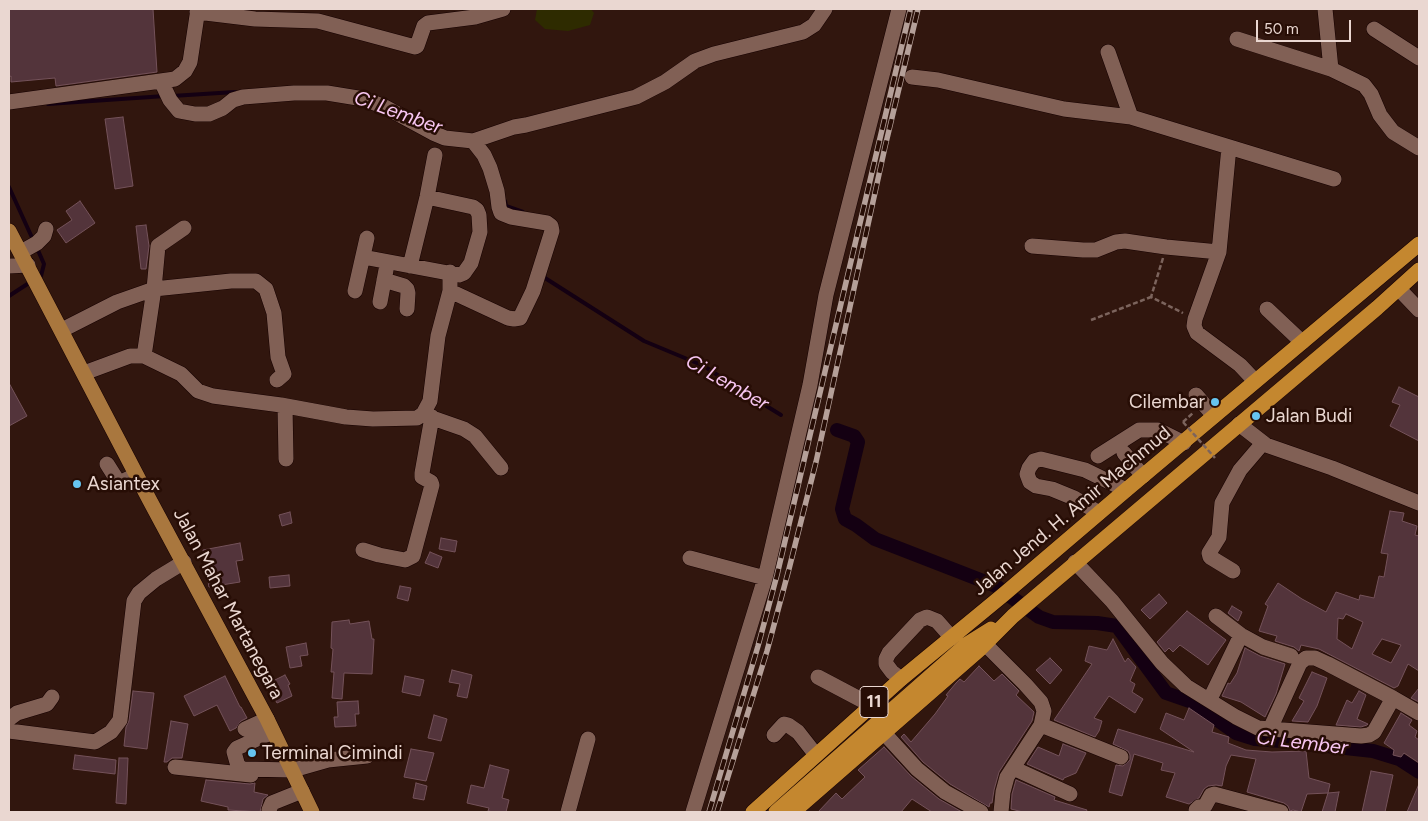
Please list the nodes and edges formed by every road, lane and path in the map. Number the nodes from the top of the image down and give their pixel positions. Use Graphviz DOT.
graph roads {
  1 [pos="504,9"];
  2 [pos="825,9"];
  3 [pos="899,9"];
  4 [pos="1325,9"];
  5 [pos="198,10"];
  6 [pos="1374,29"];
  7 [pos="1237,39"];
  8 [pos="1108,52"];
  9 [pos="1419,58"];
  10 [pos="1331,69"];
  11 [pos="912,77"];
  12 [pos="165,90"];
  13 [pos="9,102"];
  14 [pos="1131,117"];
  15 [pos="478,139"];
  16 [pos="1229,147"];
  17 [pos="1419,148"];
  18 [pos="435,155"];
  19 [pos="1334,179"];
  20 [pos="427,197"];
  21 [pos="184,228"];
  22 [pos="46,229"];
  23 [pos="9,231"];
  24 [pos="367,238"];
  25 [pos="1419,244"];
  26 [pos="1032,246"];
  27 [pos="1166,248"];
  28 [pos="1219,252"];
  29 [pos="363,257"];
  30 [pos="388,262"];
  31 [pos="31,263"];
  32 [pos="9,266"];
  33 [pos="410,266"];
  34 [pos="1419,270"];
  35 [pos="450,272"];
  36 [pos="384,280"];
  37 [pos="154,289"];
  38 [pos="1399,289"];
  39 [pos="355,291"];
  40 [pos="450,291"];
  41 [pos="1362,292"];
  42 [pos="1151,297"];
  43 [pos="380,302"];
  44 [pos="1377,308"];
  45 [pos="407,309"];
  46 [pos="1267,309"];
  47 [pos="1419,310"];
  48 [pos="1091,320"];
  49 [pos="1195,320"];
  50 [pos="62,330"];
  51 [pos="1302,342"];
  52 [pos="144,356"];
  53 [pos="84,372"];
  54 [pos="277,380"];
  55 [pos="1254,381"];
  56 [pos="1196,395"];
  57 [pos="285,406"];
  58 [pos="428,416"];
  59 [pos="1214,416"];
  60 [pos="1183,422"];
  61 [pos="1239,424"];
  62 [pos="1184,443"];
  63 [pos="1263,443"];
  64 [pos="1124,453"];
  65 [pos="1098,456"];
  66 [pos="1215,458"];
  67 [pos="286,460"];
  68 [pos="107,464"];
  69 [pos="501,468"];
  70 [pos="136,475"];
  71 [pos="1143,476"];
  72 [pos="1126,490"];
  73 [pos="1419,503"];
  74 [pos="1099,513"];
  75 [pos="363,550"];
  76 [pos="690,558"];
  77 [pos="184,562"];
  78 [pos="1076,562"];
  79 [pos="1232,571"];
  80 [pos="765,578"];
  81 [pos="1002,597"];
  82 [pos="1015,614"];
  83 [pos="1216,616"];
  84 [pos="1240,635"];
  85 [pos="952,638"];
  86 [pos="967,644"];
  87 [pos="985,644"];
  88 [pos="1291,656"];
  89 [pos="818,677"];
  90 [pos="901,679"];
  91 [pos="52,697"];
  92 [pos="1393,698"];
  93 [pos="1210,699"];
  94 [pos="871,705"];
  95 [pos="1419,713"];
  96 [pos="9,719"];
  97 [pos="270,725"];
  98 [pos="1042,725"];
  99 [pos="245,729"];
  100 [pos="1270,729"];
  101 [pos="9,731"];
  102 [pos="884,733"];
  103 [pos="774,735"];
  104 [pos="588,739"];
  105 [pos="816,755"];
  106 [pos="367,756"];
  107 [pos="1121,756"];
  108 [pos="175,767"];
  109 [pos="1013,768"];
  110 [pos="297,780"];
  111 [pos="1070,794"];
  112 [pos="762,809"];
  113 [pos="268,810"];
  114 [pos="1196,810"];
  115 [pos="312,812"];
  116 [pos="568,812"];
  117 [pos="693,812"];
  118 [pos="776,812"];
  119 [pos="793,812"];
  120 [pos="981,812"];
  121 [pos="1001,812"];
  122 [pos="1281,812"];
  1 -- 5 [label="street"];
  2 -- 15 [label="street"];
  3 -- 80 [label="street"];
  4 -- 10 [label="street"];
  5 -- 12 [label="street"];
  6 -- 9 [label="street"];
  7 -- 10 [label="street"];
  8 -- 14 [label="street"];
  10 -- 17 [label="street"];
  11 -- 14 [label="street"];
  12 -- 13 [label="street"];
  12 -- 15 [label="street"];
  14 -- 16 [label="street"];
  15 -- 40 [label="street"];
  16 -- 19 [label="street"];
  16 -- 28 [label="street"];
  18 -- 20 [label="street"];
  20 -- 33 [label="street"];
  20 -- 35 [label="street"];
  21 -- 37 [label="street"];
  22 -- 31 [label="street"];
  23 -- 31 [label="main road, Jalan Mahar Martanegara"];
  24 -- 29 [label="street"];
  25 -- 41 [label="highway, Jalan Jend. H. Amir Machmud / 11"];
  26 -- 27 [label="street"];
  27 -- 28 [label="street"];
  27 -- 42 [label="path"];
  28 -- 49 [label="street"];
  29 -- 30 [label="street"];
  29 -- 39 [label="street"];
  30 -- 33 [label="street"];
  30 -- 36 [label="street"];
  31 -- 32 [label="street"];
  31 -- 50 [label="main road, Jalan Mahar Martanegara"];
  33 -- 35 [label="street"];
  34 -- 38 [label="highway, 11"];
  35 -- 40 [label="street"];
  36 -- 43 [label="street"];
  36 -- 45 [label="street"];
  37 -- 50 [label="street"];
  37 -- 52 [label="street"];
  37 -- 54 [label="street"];
  38 -- 44 [label="highway, 11"];
  38 -- 47 [label="street"];
  40 -- 58 [label="street"];
  41 -- 44 [label="highway"];
  41 -- 51 [label="highway, Jalan Jend. H. Amir Machmud / 11"];
  42 -- 48 [label="path"];
  42 -- 49 [label="path"];
  44 -- 61 [label="highway, 11"];
  46 -- 51 [label="street"];
  49 -- 55 [label="street"];
  50 -- 53 [label="main road, Jalan Mahar Martanegara"];
  51 -- 55 [label="highway, Jalan Jend. H. Amir Machmud / 11"];
  52 -- 53 [label="street"];
  52 -- 57 [label="street"];
  53 -- 70 [label="main road, Jalan Mahar Martanegara"];
  55 -- 59 [label="highway, Jalan Jend. H. Amir Machmud / 11"];
  56 -- 59 [label="street"];
  57 -- 58 [label="street"];
  57 -- 67 [label="street"];
  58 -- 69 [label="street"];
  58 -- 75 [label="street"];
  59 -- 62 [label="highway, Jalan Jend. H. Amir Machmud / 11"];
  60 -- 66 [label="path, bridge"];
  61 -- 63 [label="street"];
  61 -- 78 [label="highway, 11"];
  62 -- 65 [label="street"];
  62 -- 71 [label="highway, Jalan Jend. H. Amir Machmud / 11"];
  63 -- 73 [label="street"];
  63 -- 79 [label="street"];
  64 -- 71 [label="street"];
  68 -- 70 [label="street"];
  70 -- 77 [label="main road, Jalan Mahar Martanegara"];
  71 -- 72 [label="highway, Jalan Jend. H. Amir Machmud / 11"];
  72 -- 74 [label="highway, Jalan Jend. H. Amir Machmud / 11"];
  72 -- 74 [label="street"];
  74 -- 81 [label="highway, Jalan Jend. H. Amir Machmud / 11"];
  76 -- 80 [label="street"];
  77 -- 97 [label="main road, Jalan Mahar Martanegara"];
  77 -- 101 [label="street"];
  78 -- 82 [label="highway, 11"];
  78 -- 93 [label="street"];
  80 -- 117 [label="street"];
  81 -- 85 [label="highway, Jalan Jend. H. Amir Machmud / 11"];
  81 -- 86 [label="highway, 11"];
  82 -- 86 [label="highway, 11"];
  82 -- 87 [label="highway, 11"];
  83 -- 84 [label="street"];
  84 -- 88 [label="street"];
  84 -- 93 [label="street"];
  85 -- 90 [label="highway, Jalan Jend. H. Amir Machmud / 11"];
  85 -- 90 [label="street"];
  86 -- 118 [label="highway, 11"];
  87 -- 98 [label="street"];
  87 -- 102 [label="highway, 11"];
  89 -- 94 [label="street"];
  90 -- 94 [label="highway, Jalan Jend. H. Amir Machmud / 11"];
  91 -- 96 [label="street"];
  92 -- 95 [label="street"];
  92 -- 100 [label="street"];
  92 -- 100 [label="street"];
  93 -- 100 [label="street"];
  94 -- 105 [label="highway, Jalan Jend. H. Amir Machmud / 11"];
  97 -- 99 [label="street"];
  97 -- 110 [label="main road, Jalan Mahar Martanegara"];
  97 -- 110 [label="street"];
  98 -- 107 [label="street"];
  98 -- 109 [label="street"];
  102 -- 119 [label="highway, 11"];
  102 -- 120 [label="street"];
  103 -- 105 [label="street"];
  104 -- 116 [label="street"];
  105 -- 112 [label="highway, Jalan Jend. H. Amir Machmud / 11"];
  106 -- 110 [label="street"];
  108 -- 110 [label="street"];
  109 -- 111 [label="street"];
  109 -- 121 [label="street"];
  110 -- 113 [label="street"];
  110 -- 115 [label="main road, Jalan Mahar Martanegara"];
  114 -- 122 [label="street"];
}
